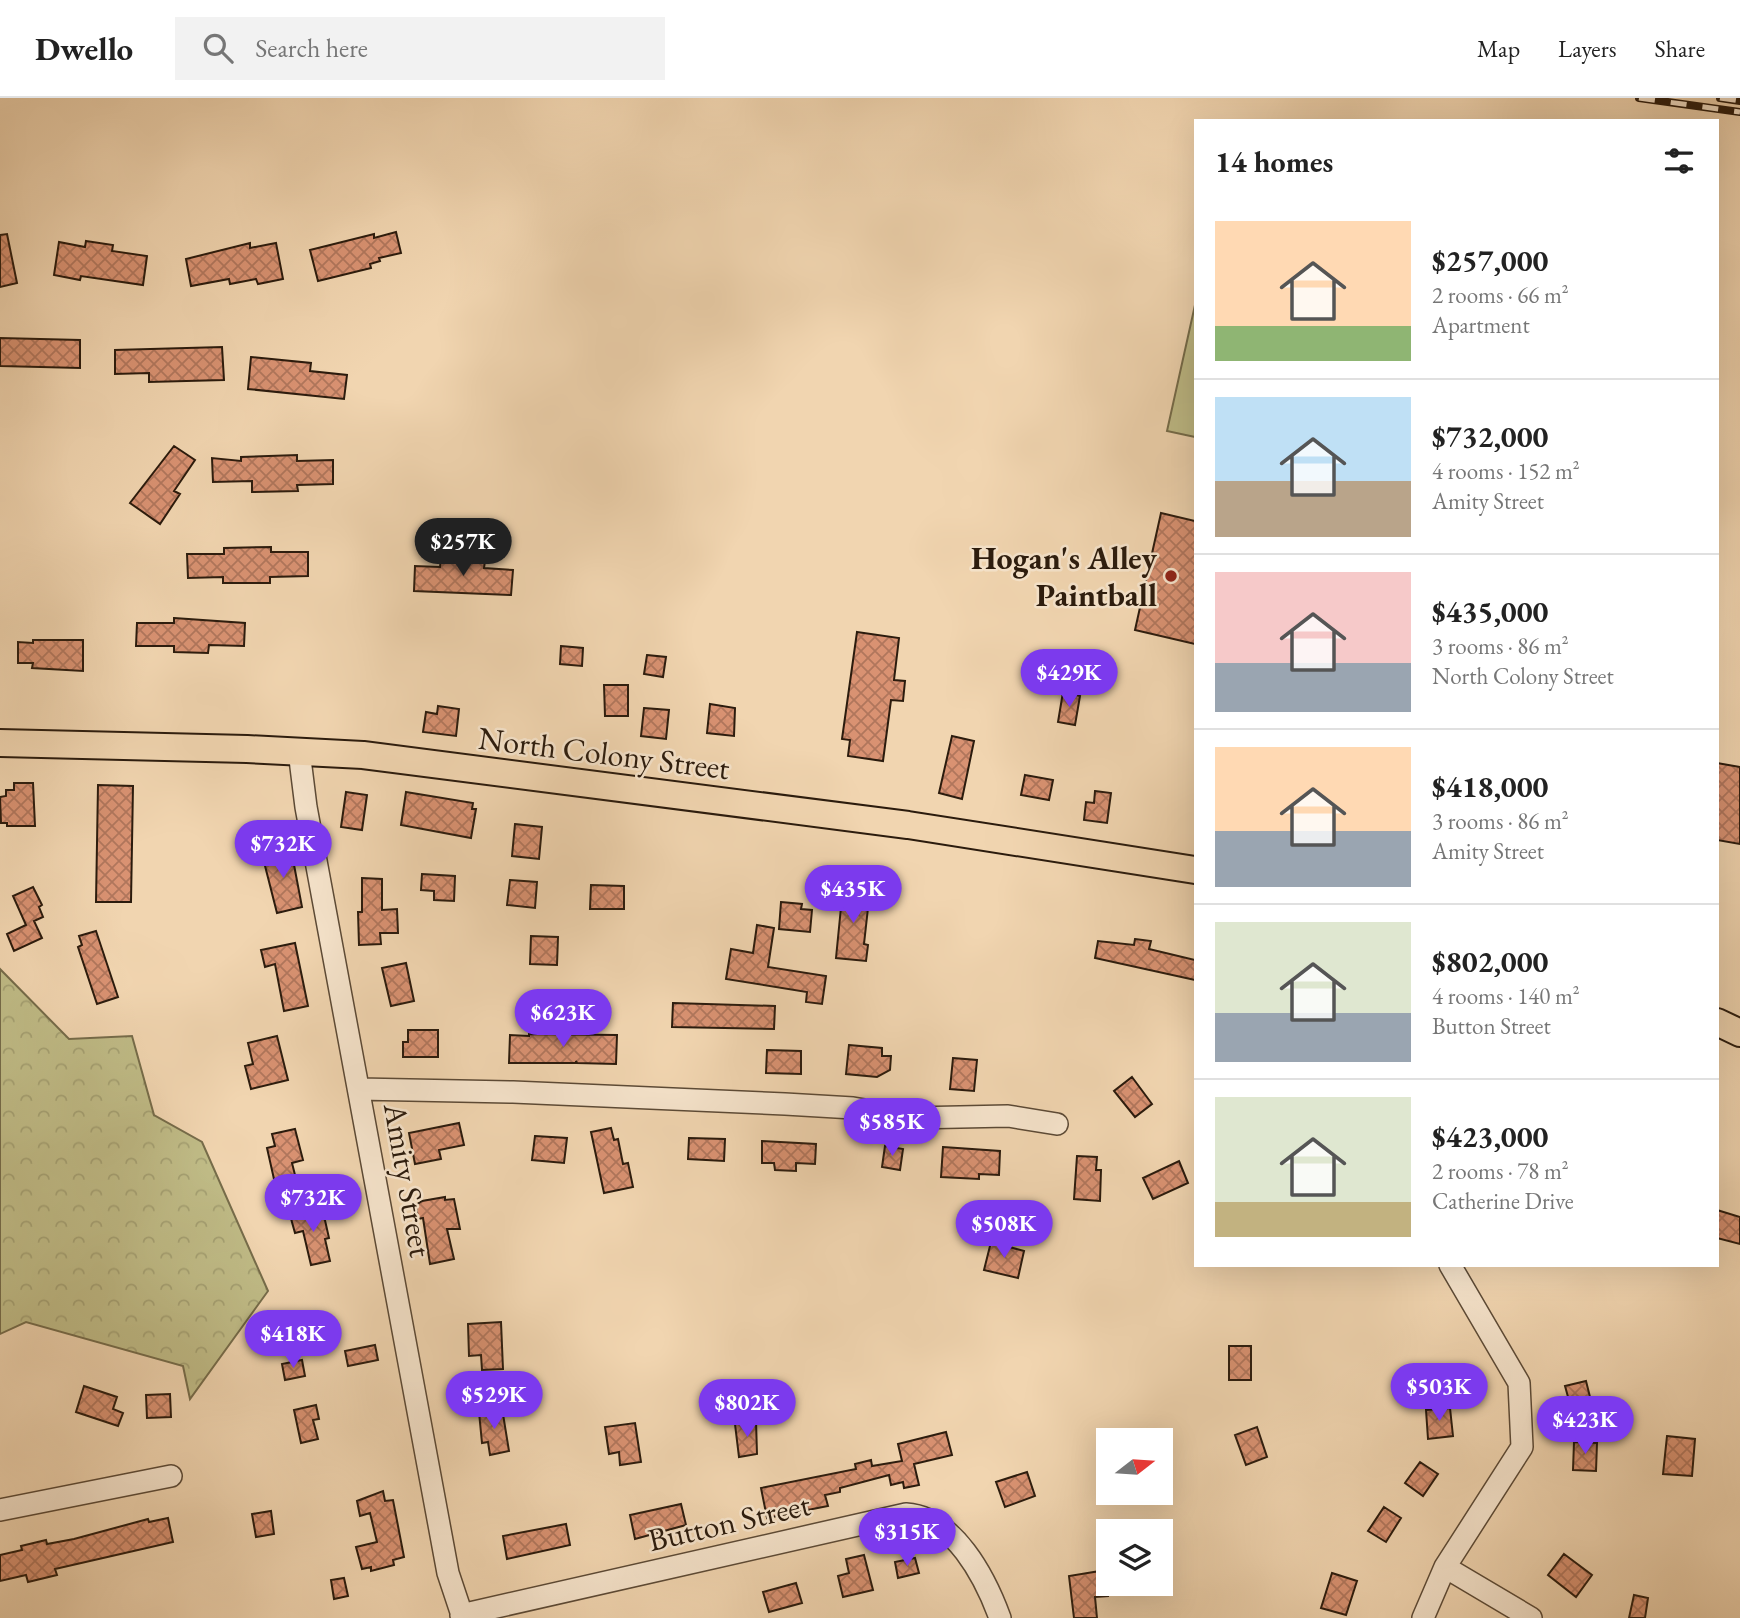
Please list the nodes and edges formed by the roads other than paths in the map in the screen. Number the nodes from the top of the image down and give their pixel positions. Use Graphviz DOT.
graph roads {
  1 [pos="0,743"];
  2 [pos="299,751"];
  3 [pos="1194,870"];
  4 [pos="1719,1023"];
  5 [pos="1740,1033"];
  6 [pos="359,1089"];
  7 [pos="1057,1124"];
  8 [pos="1451,1267"];
  9 [pos="171,1476"];
  10 [pos="0,1510"];
  11 [pos="1445,1566"];
  12 [pos="462,1617"];
  13 [pos="1000,1618"];
  14 [pos="1423,1618"];
  15 [pos="1531,1618"];
  1 -- 2 [label="main road, North Colony Street"];
  2 -- 3 [label="main road, North Colony Street"];
  2 -- 6 [label="street, Amity Street"];
  4 -- 5 [label="main road"];
  6 -- 7 [label="street"];
  6 -- 12 [label="street, Amity Street"];
  8 -- 11 [label="street"];
  9 -- 10 [label="street"];
  11 -- 14 [label="street"];
  11 -- 15 [label="street"];
  12 -- 13 [label="street, Button Street"];
}
